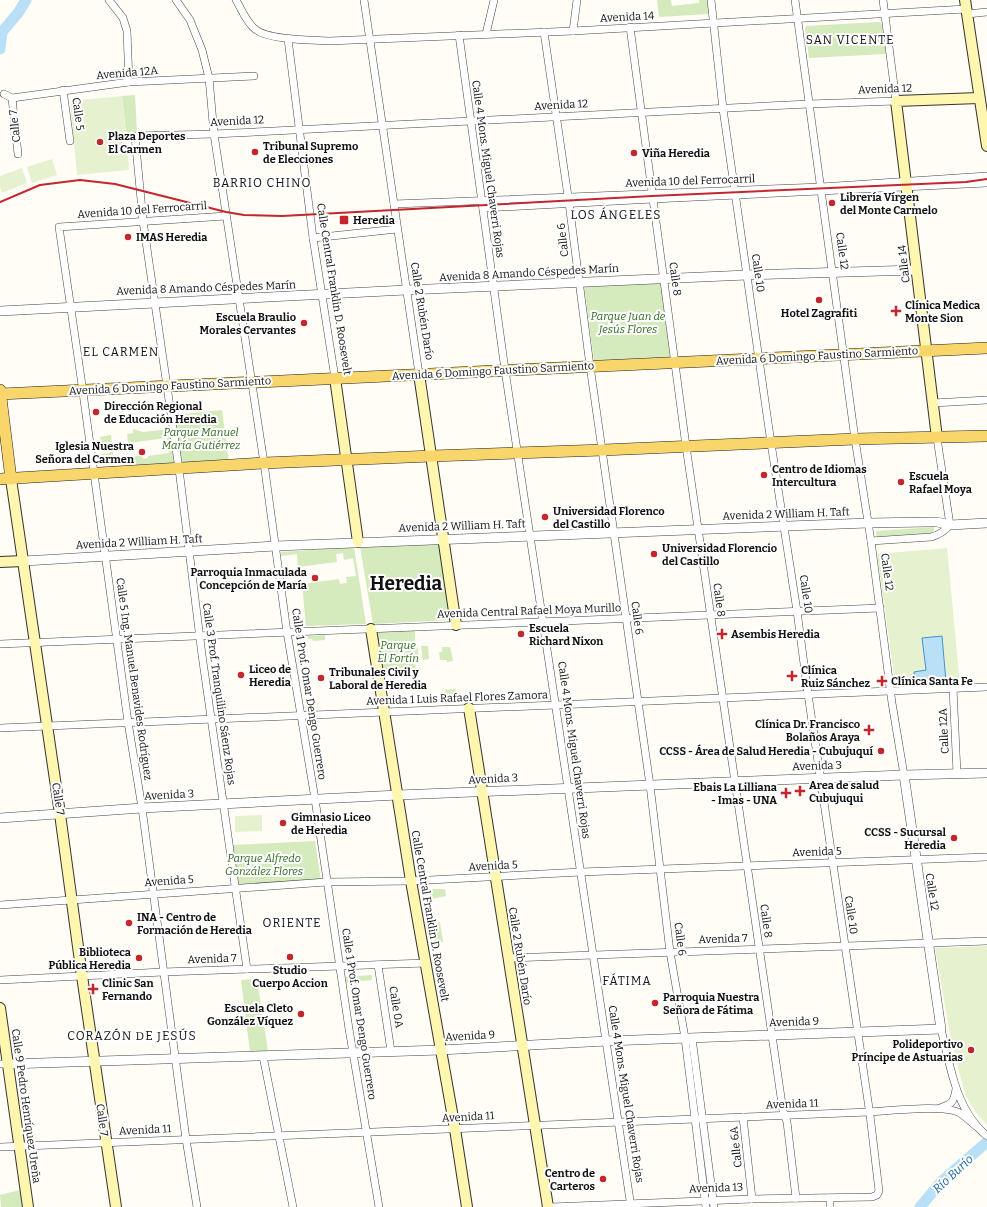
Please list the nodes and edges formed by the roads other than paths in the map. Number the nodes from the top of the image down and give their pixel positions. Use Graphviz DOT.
graph roads {
  1 [pos="109,0"];
  2 [pos="176,0"];
  3 [pos="236,0"];
  4 [pos="364,0"];
  5 [pos="494,0"];
  6 [pos="577,0"];
  7 [pos="711,0"];
  8 [pos="795,0"];
  9 [pos="883,0"];
  10 [pos="966,8"];
  11 [pos="987,12"];
  12 [pos="884,13"];
  13 [pos="798,18"];
  14 [pos="713,23"];
  15 [pos="630,27"];
  16 [pos="573,31"];
  17 [pos="544,32"];
  18 [pos="486,34"];
  19 [pos="459,35"];
  20 [pos="288,39"];
  21 [pos="369,39"];
  22 [pos="254,76"];
  23 [pos="209,78"];
  24 [pos="129,82"];
  25 [pos="63,90"];
  26 [pos="4,94"];
  27 [pos="12,98"];
  28 [pos="983,100"];
  29 [pos="896,101"];
  30 [pos="809,104"];
  31 [pos="723,109"];
  32 [pos="641,113"];
  33 [pos="985,116"];
  34 [pos="557,118"];
  35 [pos="471,122"];
  36 [pos="382,126"];
  37 [pos="300,130"];
  38 [pos="214,134"];
  39 [pos="135,136"];
  40 [pos="70,141"];
  41 [pos="987,146"];
  42 [pos="18,154"];
  43 [pos="987,176"];
  44 [pos="987,183"];
  45 [pos="906,185"];
  46 [pos="821,189"];
  47 [pos="736,192"];
  48 [pos="652,196"];
  49 [pos="569,200"];
  50 [pos="394,204"];
  51 [pos="482,205"];
  52 [pos="226,216"];
  53 [pos="143,221"];
  54 [pos="59,226"];
  55 [pos="397,229"];
  56 [pos="313,238"];
  57 [pos="916,270"];
  58 [pos="832,273"];
  59 [pos="748,275"];
  60 [pos="664,279"];
  61 [pos="579,283"];
  62 [pos="493,287"];
  63 [pos="406,290"];
  64 [pos="322,295"];
  65 [pos="238,298"];
  66 [pos="155,302"];
  67 [pos="70,306"];
  68 [pos="0,311"];
  69 [pos="987,348"];
  70 [pos="926,351"];
  71 [pos="843,354"];
  72 [pos="759,358"];
  73 [pos="675,362"];
  74 [pos="590,366"];
  75 [pos="505,370"];
  76 [pos="419,374"];
  77 [pos="335,378"];
  78 [pos="251,382"];
  79 [pos="167,386"];
  80 [pos="82,390"];
  81 [pos="0,393"];
  82 [pos="987,400"];
  83 [pos="933,403"];
  84 [pos="987,436"];
  85 [pos="937,438"];
  86 [pos="855,439"];
  87 [pos="771,443"];
  88 [pos="686,446"];
  89 [pos="603,450"];
  90 [pos="518,453"];
  91 [pos="432,456"];
  92 [pos="346,460"];
  93 [pos="264,463"];
  94 [pos="179,469"];
  95 [pos="94,474"];
  96 [pos="6,479"];
  97 [pos="868,523"];
  98 [pos="987,523"];
  99 [pos="785,526"];
  100 [pos="950,526"];
  101 [pos="699,530"];
  102 [pos="615,532"];
  103 [pos="530,535"];
  104 [pos="443,539"];
  105 [pos="871,541"];
  106 [pos="358,542"];
  107 [pos="276,546"];
  108 [pos="189,551"];
  109 [pos="106,556"];
  110 [pos="24,561"];
  111 [pos="0,562"];
  112 [pos="880,608"];
  113 [pos="797,611"];
  114 [pos="710,615"];
  115 [pos="626,618"];
  116 [pos="544,622"];
  117 [pos="456,625"];
  118 [pos="371,629"];
  119 [pos="287,632"];
  120 [pos="200,636"];
  121 [pos="117,639"];
  122 [pos="35,642"];
  123 [pos="0,644"];
  124 [pos="987,687"];
  125 [pos="953,688"];
  126 [pos="890,691"];
  127 [pos="808,694"];
  128 [pos="722,698"];
  129 [pos="637,701"];
  130 [pos="556,705"];
  131 [pos="469,708"];
  132 [pos="385,712"];
  133 [pos="301,715"];
  134 [pos="211,719"];
  135 [pos="128,722"];
  136 [pos="47,726"];
  137 [pos="0,728"];
  138 [pos="958,773"];
  139 [pos="904,775"];
  140 [pos="987,775"];
  141 [pos="820,778"];
  142 [pos="735,782"];
  143 [pos="650,785"];
  144 [pos="568,787"];
  145 [pos="482,792"];
  146 [pos="398,795"];
  147 [pos="315,799"];
  148 [pos="224,804"];
  149 [pos="142,808"];
  150 [pos="60,814"];
  151 [pos="0,818"];
  152 [pos="987,857"];
  153 [pos="915,860"];
  154 [pos="833,863"];
  155 [pos="747,866"];
  156 [pos="660,870"];
  157 [pos="581,872"];
  158 [pos="496,877"];
  159 [pos="411,880"];
  160 [pos="327,882"];
  161 [pos="236,888"];
  162 [pos="153,893"];
  163 [pos="71,899"];
  164 [pos="0,905"];
  165 [pos="987,941"];
  166 [pos="928,942"];
  167 [pos="845,946"];
  168 [pos="759,949"];
  169 [pos="670,952"];
  170 [pos="594,956"];
  171 [pos="508,958"];
  172 [pos="426,963"];
  173 [pos="378,965"];
  174 [pos="340,966"];
  175 [pos="247,969"];
  176 [pos="163,972"];
  177 [pos="82,976"];
  178 [pos="0,980"];
  179 [pos="0,1008"];
  180 [pos="941,1029"];
  181 [pos="857,1032"];
  182 [pos="772,1035"];
  183 [pos="688,1038"];
  184 [pos="607,1041"];
  185 [pos="522,1045"];
  186 [pos="441,1050"];
  187 [pos="391,1052"];
  188 [pos="354,1053"];
  189 [pos="263,1056"];
  190 [pos="176,1058"];
  191 [pos="94,1061"];
  192 [pos="4,1064"];
  193 [pos="956,1088"];
  194 [pos="938,1108"];
  195 [pos="869,1112"];
  196 [pos="784,1116"];
  197 [pos="743,1117"];
  198 [pos="694,1119"];
  199 [pos="703,1119"];
  200 [pos="618,1122"];
  201 [pos="534,1125"];
  202 [pos="455,1129"];
  203 [pos="366,1132"];
  204 [pos="982,1132"];
  205 [pos="279,1135"];
  206 [pos="186,1139"];
  207 [pos="106,1142"];
  208 [pos="20,1145"];
  209 [pos="0,1147"];
  210 [pos="879,1191"];
  211 [pos="796,1198"];
  212 [pos="830,1198"];
  213 [pos="752,1199"];
  214 [pos="705,1204"];
  215 [pos="713,1204"];
  216 [pos="466,1205"];
  217 [pos="631,1205"];
  218 [pos="28,1207"];
  219 [pos="116,1207"];
  220 [pos="197,1207"];
  221 [pos="293,1207"];
  222 [pos="379,1207"];
  223 [pos="549,1207"];
  224 [pos="830,1207"];
  1 -- 24 [label="street"];
  2 -- 23 [label="street, Calle 1 Prof. Omar Dengo Guerrero"];
  3 -- 20 [label="street, Avenida 14"];
  4 -- 21 [label="street, Calle 2 Rubén Darío"];
  5 -- 18 [label="street"];
  6 -- 16 [label="street"];
  7 -- 14 [label="street, Calle 10"];
  8 -- 13 [label="street, Calle 12"];
  9 -- 12 [label="street, Calle 14"];
  10 -- 11 [label="street, Avenida 14"];
  10 -- 12 [label="street, Avenida 14"];
  10 -- 28 [label="main road"];
  12 -- 13 [label="street, Avenida 14"];
  12 -- 29 [label="street, Calle 14"];
  13 -- 14 [label="street, Avenida 14"];
  13 -- 30 [label="street, Calle 12"];
  14 -- 15 [label="street, Avenida 14"];
  14 -- 31 [label="street, Calle 10"];
  15 -- 16 [label="street, Avenida 14"];
  15 -- 32 [label="street, Calle 8"];
  16 -- 17 [label="street, Avenida 14"];
  17 -- 18 [label="street, Avenida 14"];
  17 -- 34 [label="street, Calle 6"];
  18 -- 19 [label="street, Avenida 14"];
  19 -- 21 [label="street, Avenida 14"];
  19 -- 35 [label="street, Calle 4 Mons. Miguel Chaverri Rojas"];
  20 -- 21 [label="street, Avenida 14"];
  20 -- 37 [label="street, Calle Central Franklin D. Roosevelt"];
  21 -- 36 [label="street, Calle 2 Rubén Darío"];
  22 -- 23 [label="street, Avenida 12A"];
  23 -- 24 [label="street, Avenida 12A"];
  23 -- 38 [label="street, Calle 1 Prof. Omar Dengo Guerrero"];
  24 -- 25 [label="street, Avenida 12A"];
  25 -- 27 [label="street, Avenida 12A"];
  25 -- 40 [label="street, Calle 5"];
  26 -- 27 [label="street"];
  27 -- 42 [label="street, Calle 7"];
  28 -- 29 [label="main road, Avenida 12"];
  28 -- 33 [label="main road"];
  29 -- 30 [label="street, Avenida 12"];
  29 -- 45 [label="main road, Calle 14"];
  30 -- 31 [label="street, Avenida 12"];
  30 -- 46 [label="street, Calle 12"];
  31 -- 32 [label="street, Avenida 12"];
  31 -- 47 [label="street, Calle 10"];
  32 -- 34 [label="street, Avenida 12"];
  32 -- 48 [label="street, Calle 8"];
  33 -- 41 [label="main road"];
  34 -- 35 [label="street, Avenida 12"];
  34 -- 49 [label="street, Calle 6"];
  35 -- 36 [label="street, Avenida 12"];
  35 -- 51 [label="street, Calle 4 Mons. Miguel Chaverri Rojas"];
  36 -- 37 [label="street, Avenida 12"];
  36 -- 50 [label="street, Calle 2 Rubén Darío"];
  37 -- 38 [label="street, Avenida 12"];
  37 -- 56 [label="street, Calle Central Franklin D. Roosevelt"];
  38 -- 39 [label="street, Avenida 12"];
  38 -- 52 [label="street, Calle 1 Prof. Omar Dengo Guerrero"];
  39 -- 53 [label="street, Calle 3 Prof. Tranquilino Sáenz Rojas"];
  43 -- 45 [label="street, Avenida 10 del Ferrocarril"];
  44 -- 45 [label="street, Avenida 10 del Ferrocarril"];
  45 -- 46 [label="street, Avenida 10 del Ferrocarril"];
  45 -- 57 [label="main road, Calle 14"];
  46 -- 47 [label="street, Avenida 10 del Ferrocarril"];
  46 -- 58 [label="street, Calle 12"];
  47 -- 48 [label="street, Avenida 10 del Ferrocarril"];
  47 -- 59 [label="street, Calle 10"];
  48 -- 49 [label="street, Avenida 10 del Ferrocarril"];
  48 -- 60 [label="street, Calle 8"];
  49 -- 51 [label="street, Avenida 10 del Ferrocarril"];
  49 -- 61 [label="street, Calle 6"];
  50 -- 51 [label="street, Avenida 10 del Ferrocarril"];
  50 -- 55 [label="street, Calle 2 Rubén Darío"];
  51 -- 62 [label="street, Calle 4 Mons. Miguel Chaverri Rojas"];
  52 -- 53 [label="street, Avenida 10 del Ferrocarril"];
  52 -- 65 [label="street, Calle 1 Prof. Omar Dengo Guerrero"];
  53 -- 54 [label="street, Avenida 10 del Ferrocarril"];
  53 -- 66 [label="street, Calle 3 Prof. Tranquilino Sáenz Rojas"];
  54 -- 67 [label="street, Calle 5 Ing. Manuel Benavides Rodríguez"];
  55 -- 56 [label="street"];
  55 -- 63 [label="street, Calle 2 Rubén Darío"];
  56 -- 64 [label="street, Calle Central Franklin D. Roosevelt"];
  57 -- 58 [label="street, Avenida 8 Amando Céspedes Marín"];
  57 -- 70 [label="main road, Calle 14"];
  58 -- 59 [label="street, Avenida 8 Amando Céspedes Marín"];
  58 -- 71 [label="street, Calle 12"];
  59 -- 60 [label="street, Avenida 8 Amando Céspedes Marín"];
  59 -- 72 [label="street, Calle 10"];
  60 -- 61 [label="street, Avenida 8 Amando Céspedes Marín"];
  60 -- 73 [label="street, Calle 8"];
  61 -- 62 [label="street, Avenida 8 Amando Céspedes Marín"];
  61 -- 74 [label="street, Calle 6"];
  62 -- 63 [label="street, Avenida 8 Amando Céspedes Marín"];
  62 -- 75 [label="street, Calle 4 Mons. Miguel Chaverri Rojas"];
  63 -- 64 [label="street, Avenida 8 Amando Céspedes Marín"];
  63 -- 76 [label="street, Calle 2 Rubén Darío"];
  64 -- 65 [label="street, Avenida 8 Amando Céspedes Marín"];
  64 -- 77 [label="street, Calle Central Franklin D. Roosevelt"];
  65 -- 66 [label="street, Avenida 8 Amando Céspedes Marín"];
  65 -- 78 [label="street, Calle 1 Prof. Omar Dengo Guerrero"];
  66 -- 67 [label="street, Avenida 8 Amando Céspedes Marín"];
  66 -- 79 [label="street, Calle 3 Prof. Tranquilino Sáenz Rojas"];
  67 -- 68 [label="street, Avenida 8 Amando Céspedes Marín"];
  67 -- 80 [label="street, Calle 5 Ing. Manuel Benavides Rodríguez"];
  69 -- 70 [label="main road, Avenida 6 Domingo Faustino Sarmiento"];
  70 -- 71 [label="main road, Avenida 6 Domingo Faustino Sarmiento"];
  70 -- 83 [label="main road, Calle 14"];
  71 -- 72 [label="main road, Avenida 6 Domingo Faustino Sarmiento"];
  71 -- 86 [label="street, Calle 12"];
  72 -- 73 [label="main road, Avenida 6 Domingo Faustino Sarmiento"];
  72 -- 87 [label="street, Calle 10"];
  73 -- 74 [label="main road, Avenida 6 Domingo Faustino Sarmiento"];
  73 -- 88 [label="street, Calle 8"];
  74 -- 75 [label="main road, Avenida 6 Domingo Faustino Sarmiento"];
  74 -- 89 [label="street, Calle 6"];
  75 -- 76 [label="main road, Avenida 6 Domingo Faustino Sarmiento"];
  75 -- 90 [label="street, Calle 4 Mons. Miguel Chaverri Rojas"];
  76 -- 77 [label="main road, Avenida 6 Domingo Faustino Sarmiento"];
  76 -- 91 [label="main road, Calle 2 Rubén Darío"];
  77 -- 78 [label="main road, Avenida 6 Domingo Faustino Sarmiento"];
  77 -- 92 [label="main road, Calle Central Franklin D. Roosevelt"];
  78 -- 79 [label="main road, Avenida 6 Domingo Faustino Sarmiento"];
  78 -- 93 [label="street, Calle 1 Prof. Omar Dengo Guerrero"];
  79 -- 80 [label="main road, Avenida 6 Domingo Faustino Sarmiento"];
  79 -- 94 [label="street, Calle 3 Prof. Tranquilino Sáenz Rojas"];
  80 -- 81 [label="main road, Avenida 6 Domingo Faustino Sarmiento"];
  80 -- 95 [label="street, Calle 5 Ing. Manuel Benavides Rodríguez"];
  81 -- 96 [label="main road, Calle 7"];
  82 -- 83 [label="street"];
  83 -- 85 [label="main road, Calle 14"];
  84 -- 85 [label="main road"];
  85 -- 86 [label="main road"];
  85 -- 100 [label="street, Calle 14"];
  86 -- 87 [label="main road"];
  86 -- 97 [label="street, Calle 12"];
  87 -- 88 [label="main road"];
  87 -- 99 [label="street, Calle 10"];
  88 -- 89 [label="main road"];
  88 -- 101 [label="street, Calle 8"];
  89 -- 90 [label="main road"];
  89 -- 102 [label="street, Calle 6"];
  90 -- 91 [label="main road"];
  90 -- 103 [label="street, Calle 4 Mons. Miguel Chaverri Rojas"];
  91 -- 92 [label="main road"];
  91 -- 104 [label="main road, Calle 2 Rubén Darío"];
  92 -- 93 [label="main road"];
  92 -- 106 [label="main road, Calle Central Franklin D. Roosevelt"];
  93 -- 94 [label="main road"];
  93 -- 107 [label="street, Calle 1 Prof. Omar Dengo Guerrero"];
  94 -- 95 [label="main road"];
  94 -- 108 [label="street, Calle 3 Prof. Tranquilino Sáenz Rojas"];
  95 -- 96 [label="main road"];
  95 -- 109 [label="street, Calle 5 Ing. Manuel Benavides Rodríguez"];
  96 -- 110 [label="main road, Calle 7"];
  97 -- 99 [label="street, Avenida 2 William H. Taft"];
  97 -- 100 [label="street, Avenida 2 William H. Taft"];
  97 -- 105 [label="street, Calle 12"];
  98 -- 100 [label="street, Avenida 2 William H. Taft"];
  99 -- 101 [label="street, Avenida 2 William H. Taft"];
  99 -- 113 [label="street, Calle 10"];
  100 -- 105 [label="street, Avenida 2 William H. Taft"];
  101 -- 102 [label="street, Avenida 2 William H. Taft"];
  101 -- 114 [label="street, Calle 8"];
  102 -- 103 [label="street, Avenida 2 William H. Taft"];
  102 -- 115 [label="street, Calle 6"];
  103 -- 104 [label="street, Avenida 2 William H. Taft"];
  103 -- 116 [label="street, Calle 4 Mons. Miguel Chaverri Rojas"];
  104 -- 106 [label="street, Avenida 2 William H. Taft"];
  104 -- 117 [label="main road, Calle 2 Rubén Darío"];
  105 -- 112 [label="street, Calle 12"];
  106 -- 107 [label="street, Avenida 2 William H. Taft"];
  107 -- 108 [label="street, Avenida 2 William H. Taft"];
  107 -- 119 [label="street, Calle 1 Prof. Omar Dengo Guerrero"];
  108 -- 109 [label="street, Avenida 2 William H. Taft"];
  108 -- 120 [label="street, Calle 3 Prof. Tranquilino Sáenz Rojas"];
  109 -- 110 [label="street, Avenida 2 William H. Taft"];
  109 -- 121 [label="street, Calle 5 Ing. Manuel Benavides Rodríguez"];
  110 -- 111 [label="main road, Avenida 2 William H. Taft"];
  110 -- 122 [label="main road, Calle 7"];
  112 -- 113 [label="street, Avenida Central Rafael Moya Murillo"];
  112 -- 126 [label="street, Calle 12"];
  113 -- 114 [label="street, Avenida Central Rafael Moya Murillo"];
  113 -- 127 [label="street, Calle 10"];
  114 -- 115 [label="street, Avenida Central Rafael Moya Murillo"];
  114 -- 128 [label="street, Calle 8"];
  115 -- 116 [label="street, Avenida Central Rafael Moya Murillo"];
  115 -- 129 [label="street, Calle 6"];
  116 -- 117 [label="street, Avenida Central Rafael Moya Murillo"];
  116 -- 130 [label="street, Calle 4 Mons. Miguel Chaverri Rojas"];
  117 -- 118 [label="street, Avenida Central Rafael Moya Murillo"];
  118 -- 119 [label="street, Avenida Central Rafael Moya Murillo"];
  118 -- 132 [label="main road, Calle Central Franklin D. Roosevelt"];
  119 -- 120 [label="street, Avenida Central Rafael Moya Murillo"];
  119 -- 133 [label="street, Calle 1 Prof. Omar Dengo Guerrero"];
  120 -- 121 [label="street, Avenida Central Rafael Moya Murillo"];
  120 -- 134 [label="street, Calle 3 Prof. Tranquilino Sáenz Rojas"];
  121 -- 122 [label="street, Avenida Central Rafael Moya Murillo"];
  121 -- 135 [label="street, Calle 5 Ing. Manuel Benavides Rodríguez"];
  122 -- 123 [label="street, Avenida Central Rafael Moya Murillo"];
  122 -- 136 [label="main road, Calle 7"];
  124 -- 125 [label="street, Avenida 1 Luis Rafael Flores Zamora"];
  125 -- 126 [label="street, Avenida 1 Luis Rafael Flores Zamora"];
  125 -- 138 [label="street, Calle 12A"];
  126 -- 127 [label="street, Avenida 1 Luis Rafael Flores Zamora"];
  126 -- 139 [label="street, Calle 12"];
  127 -- 128 [label="street, Avenida 1 Luis Rafael Flores Zamora"];
  127 -- 141 [label="street, Calle 10"];
  128 -- 129 [label="street, Avenida 1 Luis Rafael Flores Zamora"];
  128 -- 142 [label="street, Calle 8"];
  129 -- 130 [label="street, Avenida 1 Luis Rafael Flores Zamora"];
  129 -- 143 [label="street, Calle 6"];
  130 -- 131 [label="street, Avenida 1 Luis Rafael Flores Zamora"];
  130 -- 144 [label="street, Calle 4 Mons. Miguel Chaverri Rojas"];
  131 -- 132 [label="street, Avenida 1 Luis Rafael Flores Zamora"];
  131 -- 145 [label="main road, Calle 2 Rubén Darío"];
  132 -- 133 [label="street, Avenida 1 Luis Rafael Flores Zamora"];
  132 -- 146 [label="main road, Calle Central Franklin D. Roosevelt"];
  133 -- 134 [label="street, Avenida 1 Luis Rafael Flores Zamora"];
  133 -- 147 [label="street, Calle 1 Prof. Omar Dengo Guerrero"];
  134 -- 135 [label="street, Avenida 1 Luis Rafael Flores Zamora"];
  134 -- 148 [label="street, Calle 3 Prof. Tranquilino Sáenz Rojas"];
  135 -- 136 [label="street, Avenida 1 Luis Rafael Flores Zamora"];
  135 -- 149 [label="street, Calle 5 Ing. Manuel Benavides Rodríguez"];
  136 -- 137 [label="street, Avenida 1 Luis Rafael Flores Zamora"];
  136 -- 150 [label="main road, Calle 7"];
  138 -- 139 [label="street, Avenida 3"];
  138 -- 140 [label="street, Avenida 3"];
  139 -- 141 [label="street, Avenida 3"];
  139 -- 153 [label="street, Calle 12"];
  141 -- 142 [label="street, Avenida 3"];
  141 -- 154 [label="street, Calle 10"];
  142 -- 143 [label="street, Avenida 3"];
  142 -- 155 [label="street, Calle 8"];
  143 -- 144 [label="street, Avenida 3"];
  143 -- 156 [label="street, Calle 6"];
  144 -- 145 [label="street, Avenida 3"];
  144 -- 157 [label="street, Calle 4 Mons. Miguel Chaverri Rojas"];
  145 -- 146 [label="street, Avenida 3"];
  145 -- 158 [label="main road, Calle 2 Rubén Darío"];
  146 -- 147 [label="street, Avenida 3"];
  146 -- 159 [label="main road, Calle Central Franklin D. Roosevelt"];
  147 -- 148 [label="street, Avenida 3"];
  147 -- 160 [label="street, Calle 1 Prof. Omar Dengo Guerrero"];
  148 -- 149 [label="street, Avenida 3"];
  148 -- 161 [label="street, Calle 3 Prof. Tranquilino Sáenz Rojas"];
  149 -- 150 [label="street, Avenida 3"];
  149 -- 162 [label="street, Calle 5 Ing. Manuel Benavides Rodríguez"];
  150 -- 151 [label="street, Avenida 3"];
  150 -- 163 [label="main road, Calle 7"];
  152 -- 153 [label="street, Avenida 5"];
  153 -- 154 [label="street, Avenida 5"];
  153 -- 166 [label="street, Calle 12"];
  154 -- 155 [label="street, Avenida 5"];
  154 -- 167 [label="street, Calle 10"];
  155 -- 156 [label="street, Avenida 5"];
  155 -- 168 [label="street, Calle 8"];
  156 -- 157 [label="street, Avenida 5"];
  156 -- 169 [label="street, Calle 6"];
  157 -- 158 [label="street, Avenida 5"];
  157 -- 170 [label="street, Calle 4 Mons. Miguel Chaverri Rojas"];
  158 -- 159 [label="street, Avenida 5"];
  158 -- 171 [label="main road, Calle 2 Rubén Darío"];
  159 -- 160 [label="street, Avenida 5"];
  159 -- 172 [label="main road, Calle Central Franklin D. Roosevelt"];
  160 -- 161 [label="street, Avenida 5"];
  160 -- 174 [label="street, Calle 1 Prof. Omar Dengo Guerrero"];
  161 -- 162 [label="street, Avenida 5"];
  161 -- 175 [label="street, Calle 3 Prof. Tranquilino Sáenz Rojas"];
  162 -- 163 [label="street, Avenida 5"];
  162 -- 176 [label="street, Calle 5 Ing. Manuel Benavides Rodríguez"];
  163 -- 164 [label="street, Avenida 5"];
  163 -- 177 [label="main road, Calle 7"];
  165 -- 166 [label="street, Avenida 7"];
  166 -- 167 [label="street, Avenida 7"];
  166 -- 180 [label="street, Calle 12"];
  167 -- 168 [label="street, Avenida 7"];
  167 -- 181 [label="street, Calle 10"];
  168 -- 169 [label="street, Avenida 7"];
  168 -- 182 [label="street, Calle 8"];
  169 -- 170 [label="street, Avenida 7"];
  169 -- 183 [label="street, Calle 6"];
  170 -- 171 [label="street, Avenida 7"];
  170 -- 184 [label="street, Calle 4 Mons. Miguel Chaverri Rojas"];
  171 -- 185 [label="main road, Calle 2 Rubén Darío"];
  172 -- 173 [label="street, Avenida 7"];
  172 -- 186 [label="main road, Calle Central Franklin D. Roosevelt"];
  173 -- 174 [label="street, Avenida 7"];
  173 -- 187 [label="street, Calle 0A"];
  174 -- 175 [label="street, Avenida 7"];
  174 -- 188 [label="street, Calle 1 Prof. Omar Dengo Guerrero"];
  175 -- 176 [label="street, Avenida 7"];
  176 -- 177 [label="street, Avenida 7"];
  176 -- 190 [label="street, Calle 5 Ing. Manuel Benavides Rodríguez"];
  177 -- 178 [label="street, Avenida 7"];
  177 -- 191 [label="main road, Calle 7"];
  179 -- 192 [label="main road, Calle 9 Pedro Henríquez Ureña"];
  180 -- 181 [label="street, Avenida 9"];
  180 -- 193 [label="street, Calle 12"];
  181 -- 182 [label="street, Avenida 9"];
  181 -- 195 [label="street, Calle 10"];
  182 -- 183 [label="street, Avenida 9"];
  182 -- 196 [label="street, Calle 8"];
  183 -- 184 [label="street, Avenida 9"];
  183 -- 198 [label="street, Calle 6"];
  183 -- 199 [label="street, Calle 6"];
  184 -- 185 [label="street, Avenida 9"];
  184 -- 200 [label="street, Calle 4 Mons. Miguel Chaverri Rojas"];
  185 -- 186 [label="street, Avenida 9"];
  185 -- 201 [label="main road, Calle 2 Rubén Darío"];
  186 -- 187 [label="street, Avenida 9"];
  186 -- 202 [label="main road, Calle Central Franklin D. Roosevelt"];
  187 -- 188 [label="street, Avenida 9"];
  188 -- 189 [label="street, Avenida 9"];
  188 -- 203 [label="street, Calle 1 Prof. Omar Dengo Guerrero"];
  189 -- 190 [label="street, Avenida 9"];
  189 -- 205 [label="street"];
  190 -- 191 [label="street, Avenida 9"];
  190 -- 206 [label="street, Calle 5 Ing. Manuel Benavides Rodríguez"];
  191 -- 192 [label="street, Avenida 9"];
  191 -- 207 [label="main road, Calle 7"];
  192 -- 208 [label="main road, Calle 9 Pedro Henríquez Ureña"];
  193 -- 194 [label="street, Avenida 11"];
  193 -- 204 [label="street, Calle 12"];
  194 -- 195 [label="street, Avenida 11"];
  194 -- 204 [label="street, Avenida 11"];
  195 -- 196 [label="street, Avenida 11"];
  195 -- 210 [label="street, Calle 10"];
  196 -- 197 [label="street, Avenida 11"];
  196 -- 211 [label="street, Calle 8"];
  197 -- 199 [label="street, Avenida 11"];
  197 -- 213 [label="street, Calle 6A"];
  198 -- 199 [label="street, Avenida 11"];
  198 -- 200 [label="street, Avenida 11"];
  198 -- 214 [label="street, Calle 6"];
  199 -- 215 [label="street, Calle 6"];
  200 -- 201 [label="street, Avenida 11"];
  200 -- 217 [label="street, Calle 4 Mons. Miguel Chaverri Rojas"];
  201 -- 202 [label="street, Avenida 11"];
  201 -- 223 [label="main road, Calle 2 Rubén Darío"];
  202 -- 203 [label="street, Avenida 11"];
  202 -- 216 [label="main road, Calle Central Franklin D. Roosevelt"];
  203 -- 205 [label="street, Avenida 11"];
  203 -- 222 [label="street, Calle 1 Prof. Omar Dengo Guerrero"];
  205 -- 206 [label="street, Avenida 11"];
  205 -- 221 [label="street"];
  206 -- 207 [label="street, Avenida 11"];
  206 -- 220 [label="street, Calle 5 Ing. Manuel Benavides Rodríguez"];
  207 -- 208 [label="street, Avenida 11"];
  207 -- 219 [label="main road, Calle 7"];
  208 -- 209 [label="street, Avenida 11"];
  208 -- 218 [label="main road, Calle 9 Pedro Henríquez Ureña"];
  210 -- 212 [label="street, Avenida 13"];
  211 -- 212 [label="street, Avenida 13"];
  211 -- 213 [label="street, Avenida 13"];
  212 -- 224 [label="street"];
  213 -- 215 [label="street, Avenida 13"];
  214 -- 215 [label="street, Avenida 13"];
  214 -- 217 [label="street, Avenida 13"];
  217 -- 223 [label="street, Avenida 13"];
}
